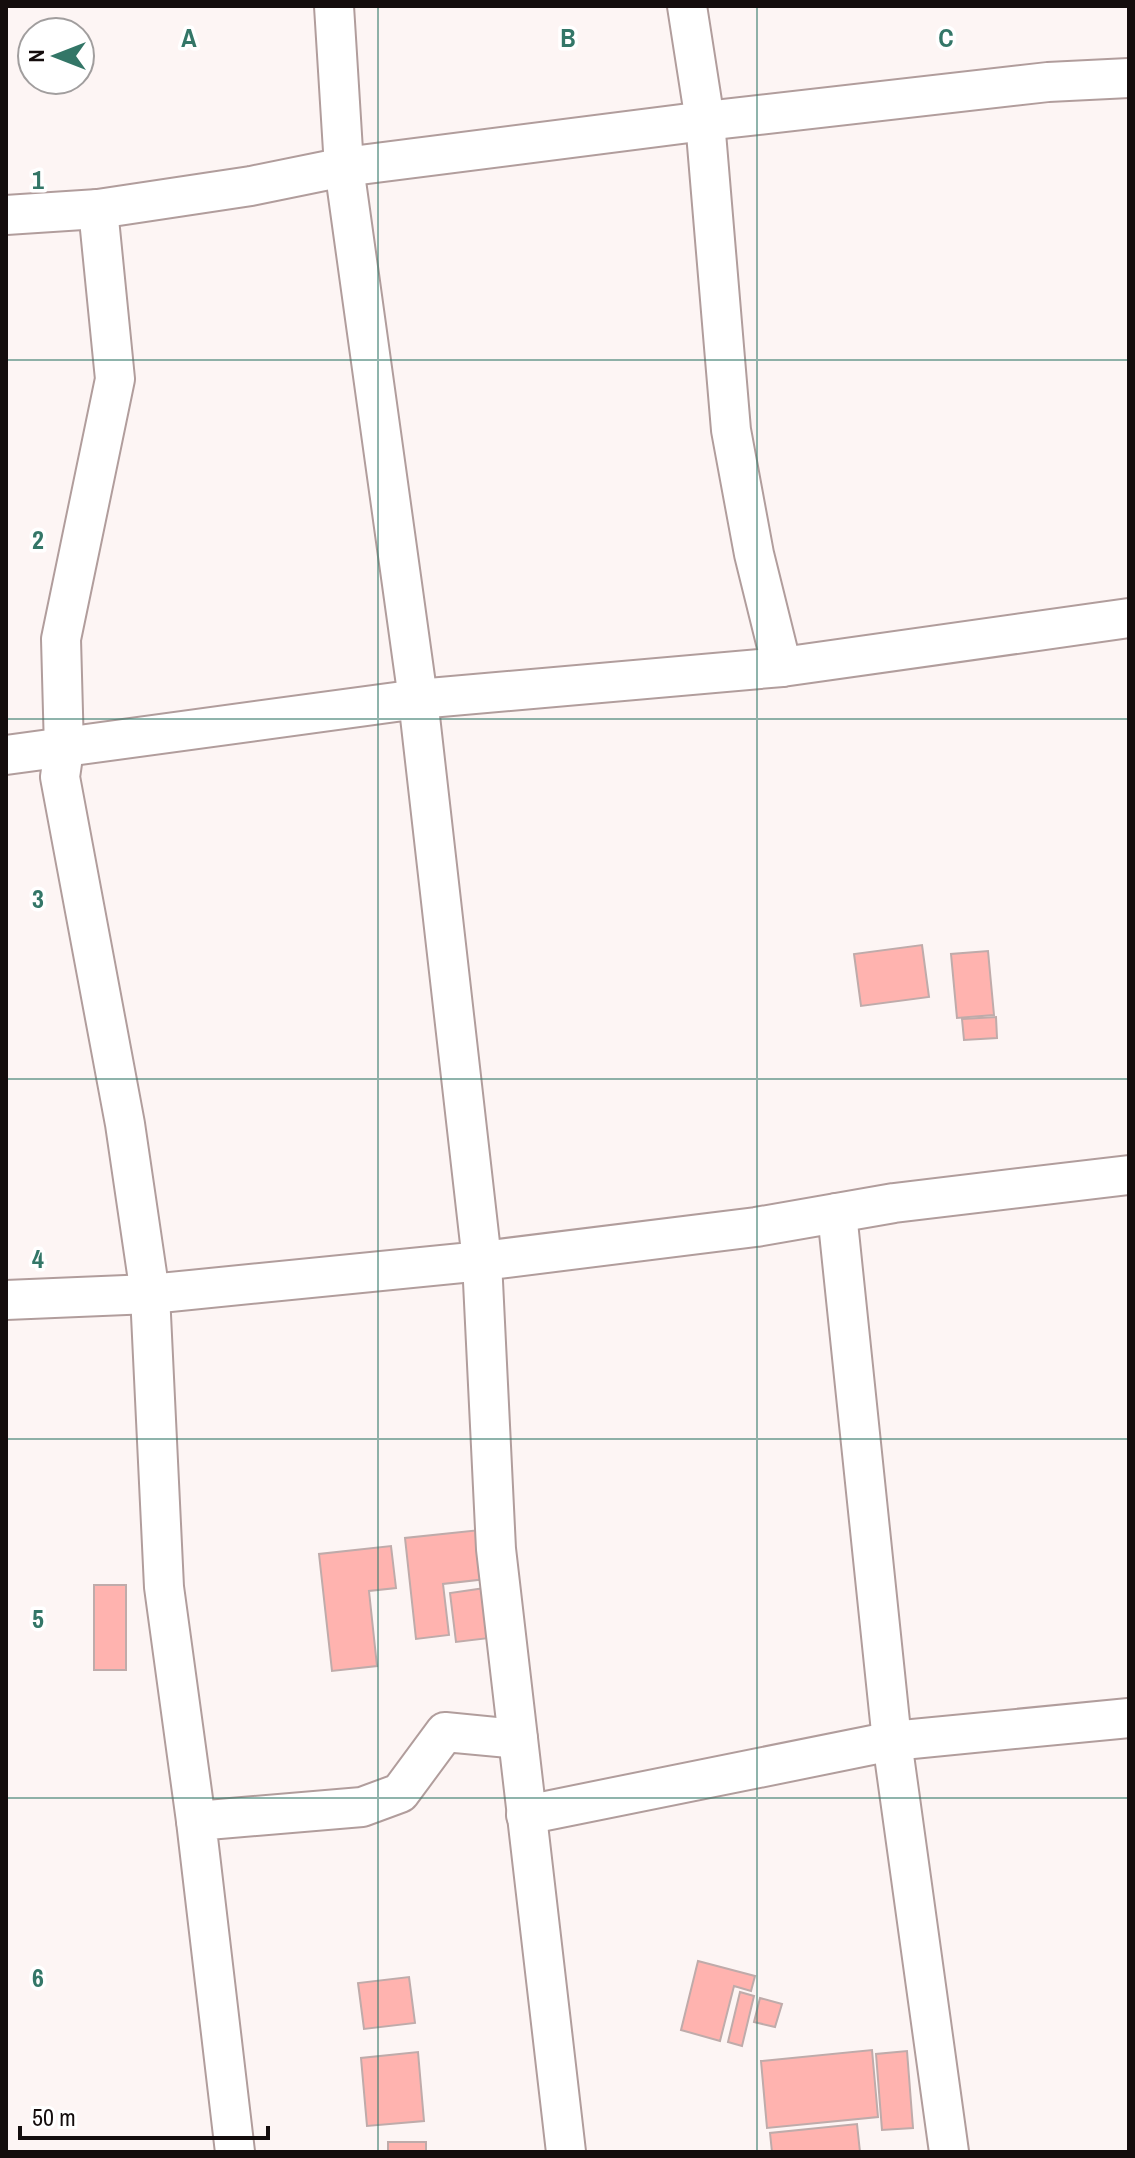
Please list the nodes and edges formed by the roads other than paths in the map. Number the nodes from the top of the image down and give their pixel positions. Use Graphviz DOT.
graph roads {
  1 [pos="334,6"];
  2 [pos="687,6"];
  3 [pos="1129,78"];
  4 [pos="705,121"];
  5 [pos="344,167"];
  6 [pos="98,209"];
  7 [pos="6,215"];
  8 [pos="1129,618"];
  9 [pos="782,667"];
  10 [pos="418,699"];
  11 [pos="64,749"];
  12 [pos="6,755"];
  13 [pos="1129,1175"];
  14 [pos="837,1213"];
  15 [pos="482,1261"];
  16 [pos="150,1294"];
  17 [pos="6,1300"];
  18 [pos="1129,1718"];
  19 [pos="518,1739"];
  20 [pos="892,1741"];
  21 [pos="526,1815"];
  22 [pos="196,1821"];
  23 [pos="235,2152"];
  24 [pos="566,2152"];
  25 [pos="949,2152"];
  1 -- 5 [label="street"];
  2 -- 4 [label="street"];
  3 -- 4 [label="street"];
  4 -- 5 [label="street"];
  4 -- 9 [label="street"];
  5 -- 6 [label="street"];
  5 -- 10 [label="street"];
  6 -- 7 [label="street"];
  6 -- 11 [label="street"];
  8 -- 9 [label="street"];
  9 -- 10 [label="street"];
  10 -- 11 [label="street"];
  10 -- 15 [label="street"];
  11 -- 12 [label="street"];
  11 -- 16 [label="street"];
  13 -- 14 [label="street"];
  14 -- 15 [label="street"];
  14 -- 20 [label="street"];
  15 -- 16 [label="street"];
  15 -- 19 [label="street"];
  16 -- 17 [label="street"];
  16 -- 22 [label="street"];
  18 -- 20 [label="street"];
  19 -- 21 [label="street"];
  19 -- 22 [label="street"];
  20 -- 21 [label="street"];
  20 -- 25 [label="street"];
  21 -- 24 [label="street"];
  22 -- 23 [label="street"];
}
